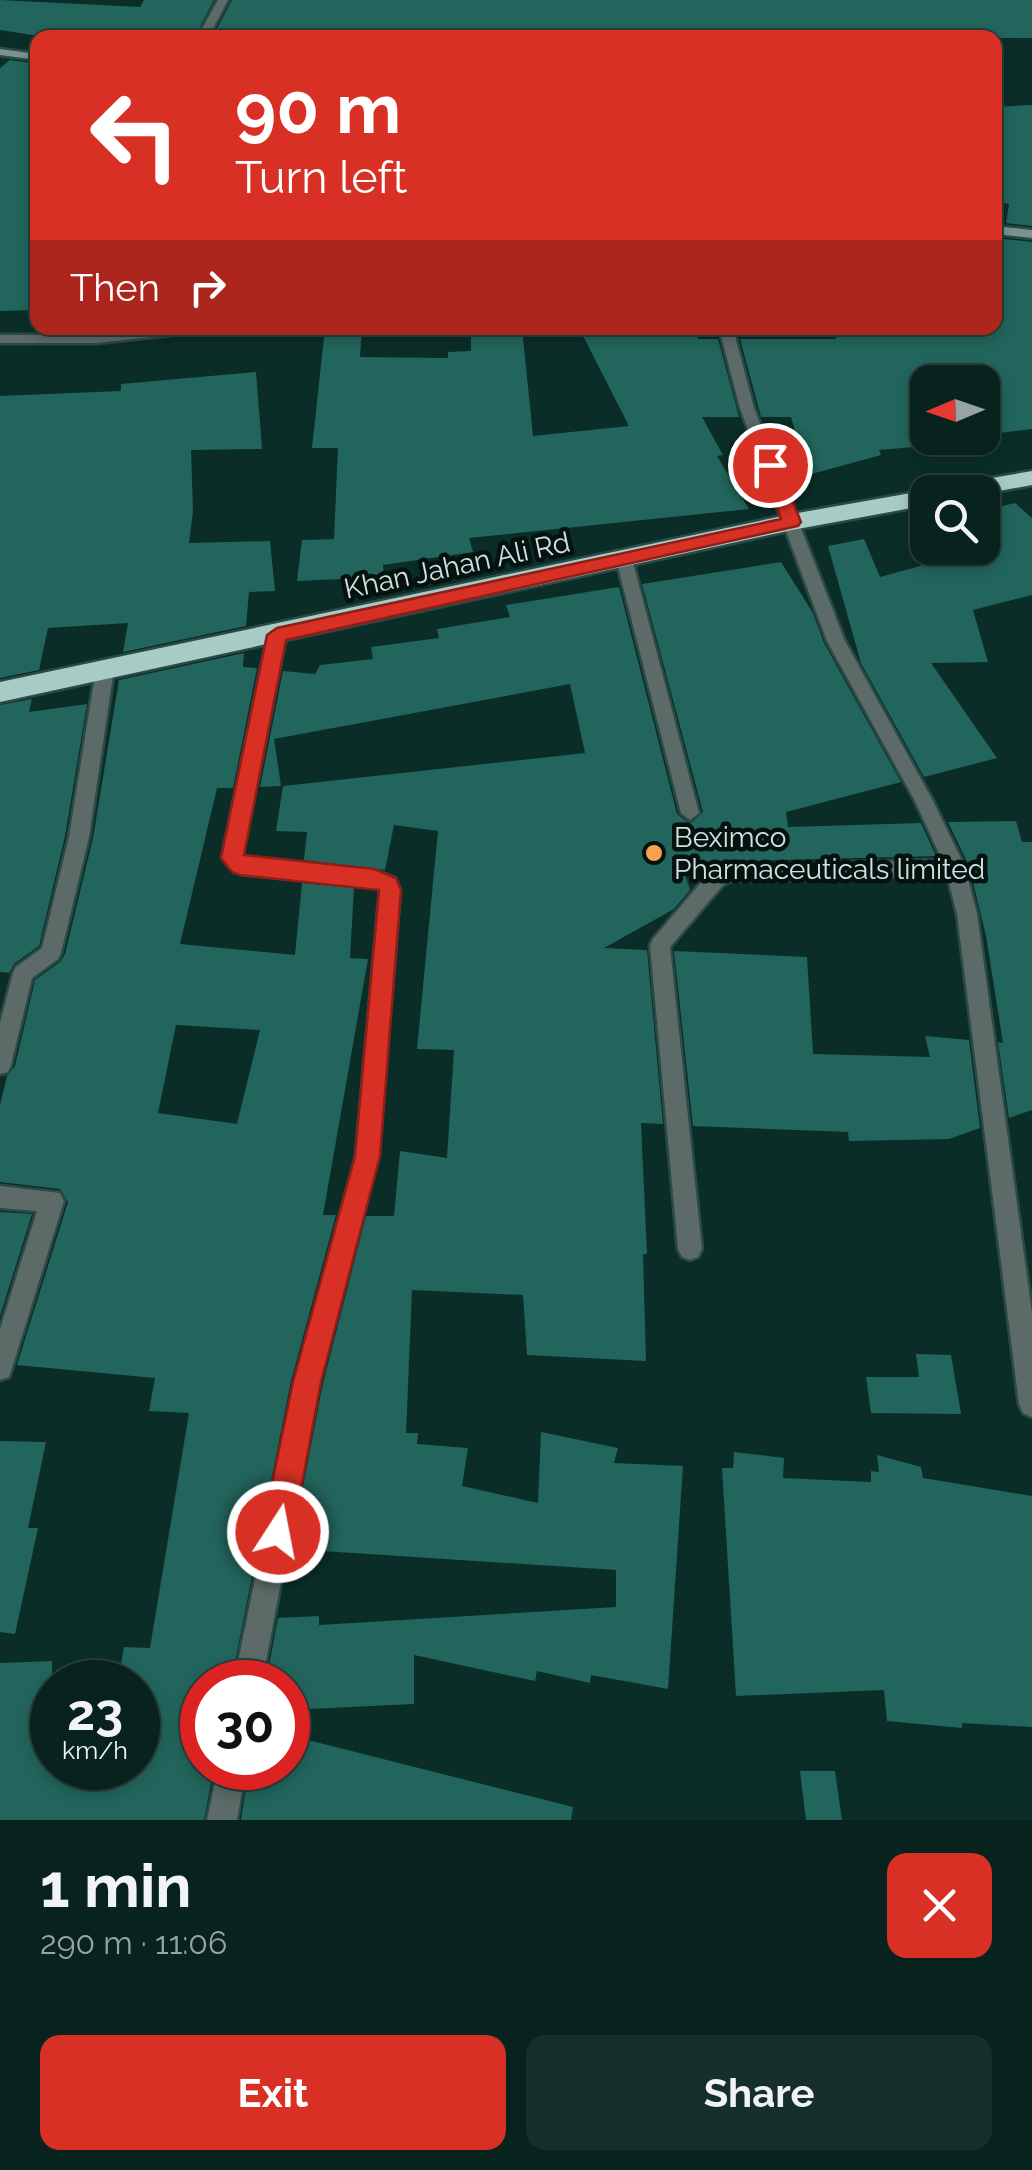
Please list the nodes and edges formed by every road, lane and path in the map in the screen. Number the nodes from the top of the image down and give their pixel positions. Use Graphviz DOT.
graph roads {
  1 [pos="222,0"];
  2 [pos="206,30"];
  3 [pos="0,52"];
  4 [pos="30,57"];
  5 [pos="1002,231"];
  6 [pos="1032,234"];
  7 [pos="134,335"];
  8 [pos="728,335"];
  9 [pos="0,339"];
  10 [pos="1032,478"];
  11 [pos="1000,484"];
  12 [pos="910,500"];
  13 [pos="792,522"];
  14 [pos="624,559"];
  15 [pos="277,635"];
  16 [pos="105,669"];
  17 [pos="0,692"];
  18 [pos="690,813"];
  19 [pos="956,867"];
  20 [pos="0,1065"];
  21 [pos="0,1197"];
  22 [pos="690,1249"];
  23 [pos="0,1368"];
  24 [pos="1032,1404"];
  25 [pos="252,1660"];
  26 [pos="228,1790"];
  27 [pos="222,1820"];
  1 -- 2 [label="street"];
  3 -- 4 [label="street"];
  5 -- 6 [label="street"];
  7 -- 9 [label="street"];
  8 -- 13 [label="street"];
  10 -- 11 [label="highway"];
  12 -- 13 [label="highway, Khan Jahan Ali Rd"];
  13 -- 14 [label="highway, Khan Jahan Ali Rd"];
  13 -- 19 [label="street"];
  14 -- 15 [label="highway, Khan Jahan Ali Rd"];
  14 -- 18 [label="street"];
  15 -- 16 [label="highway, Khan Jahan Ali Rd"];
  15 -- 25 [label="street"];
  16 -- 17 [label="highway, Khan Jahan Ali Rd"];
  16 -- 20 [label="street"];
  19 -- 22 [label="street"];
  19 -- 24 [label="street"];
  21 -- 23 [label="street"];
  26 -- 27 [label="street"];
}
